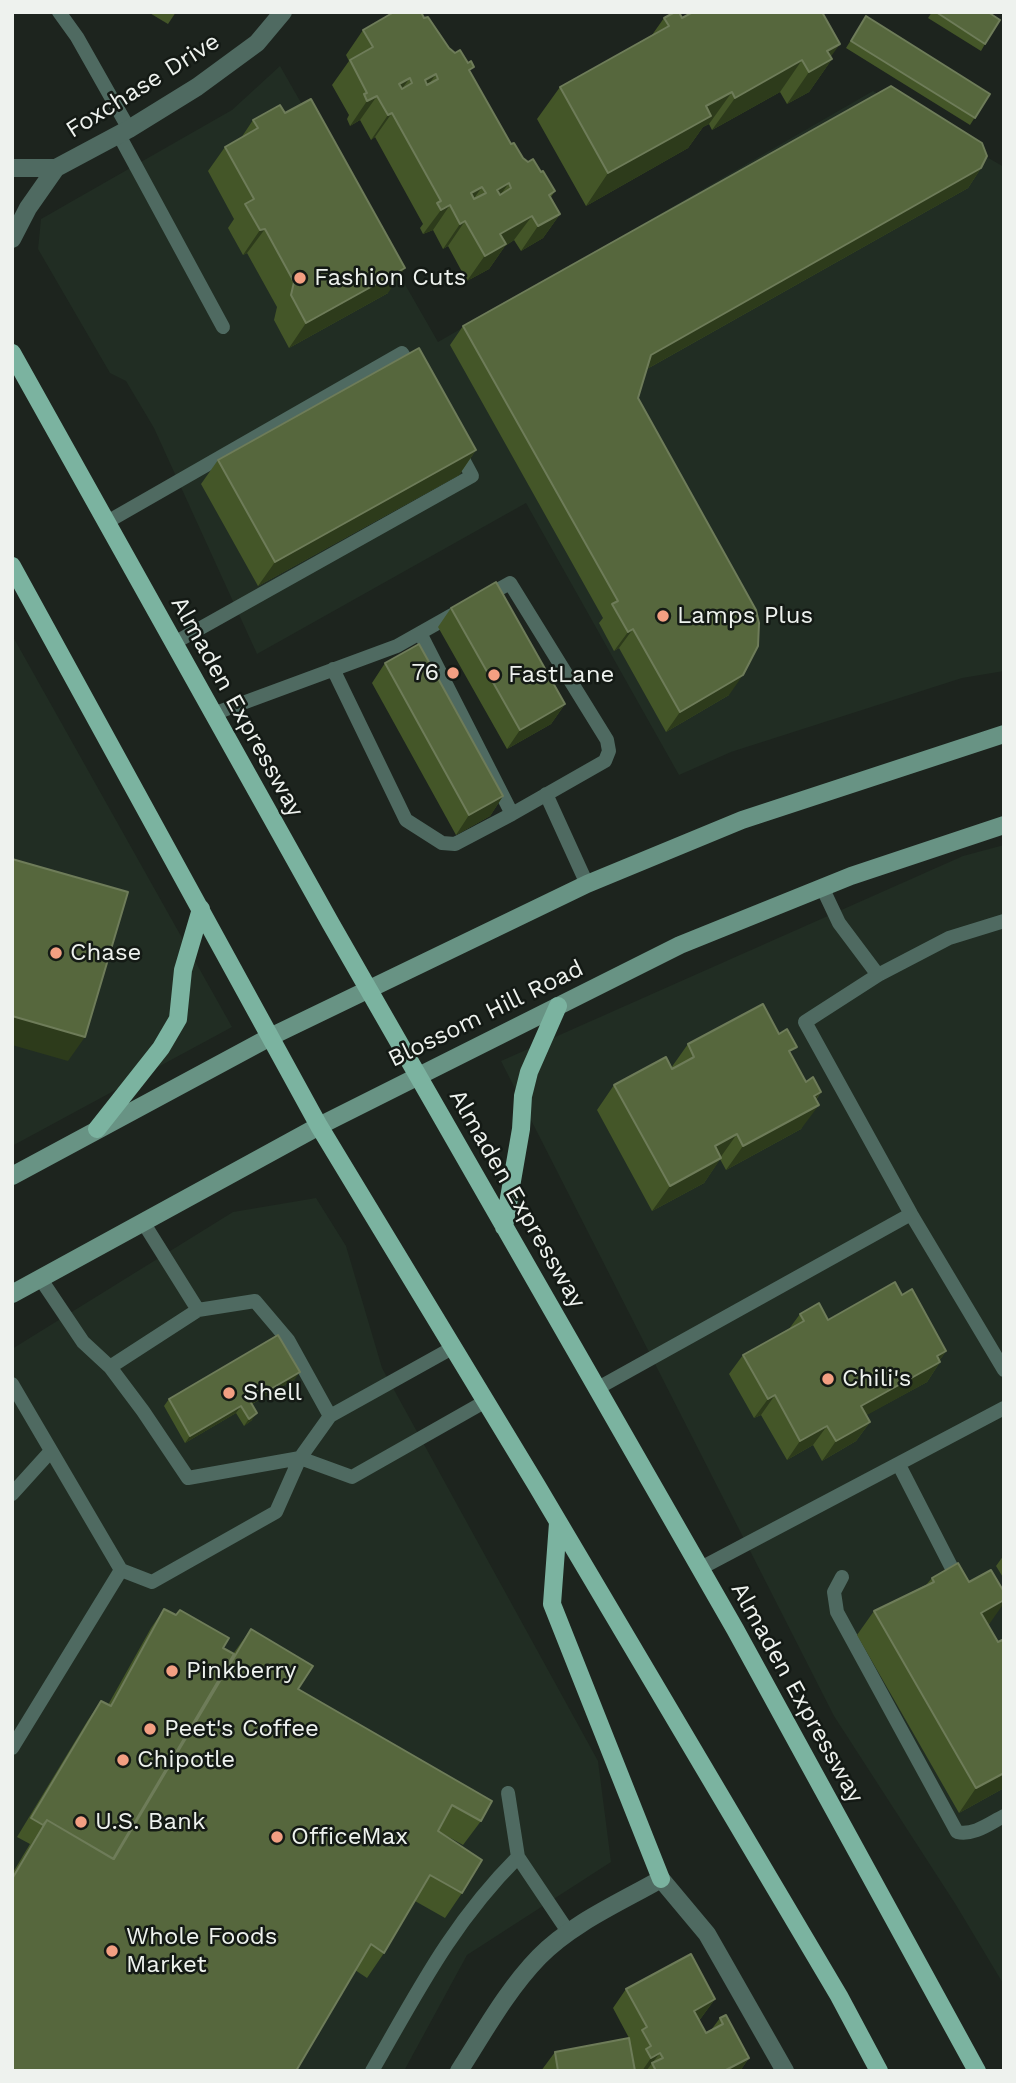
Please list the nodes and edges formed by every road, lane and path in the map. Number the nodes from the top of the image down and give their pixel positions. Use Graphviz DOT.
graph roads {
  1 [pos="59,12"];
  2 [pos="283,12"];
  3 [pos="124,132"];
  4 [pos="12,168"];
  5 [pos="56,168"];
  6 [pos="12,239"];
  7 [pos="223,327"];
  8 [pos="12,353"];
  9 [pos="421,387"];
  10 [pos="447,431"];
  11 [pos="107,522"];
  12 [pos="12,566"];
  13 [pos="420,633"];
  14 [pos="174,643"];
  15 [pos="333,669"];
  16 [pos="213,715"];
  17 [pos="1004,734"];
  18 [pos="546,794"];
  19 [pos="512,814"];
  20 [pos="1004,825"];
  21 [pos="587,884"];
  22 [pos="822,887"];
  23 [pos="201,909"];
  24 [pos="1004,921"];
  25 [pos="878,975"];
  26 [pos="370,988"];
  27 [pos="558,1006"];
  28 [pos="272,1036"];
  29 [pos="417,1075"];
  30 [pos="319,1126"];
  31 [pos="97,1129"];
  32 [pos="12,1176"];
  33 [pos="911,1214"];
  34 [pos="143,1222"];
  35 [pos="504,1227"];
  36 [pos="40,1278"];
  37 [pos="12,1294"];
  38 [pos="198,1310"];
  39 [pos="454,1347"];
  40 [pos="110,1367"];
  41 [pos="1004,1370"];
  42 [pos="12,1384"];
  43 [pos="598,1388"];
  44 [pos="486,1401"];
  45 [pos="1004,1408"];
  46 [pos="330,1416"];
  47 [pos="50,1452"];
  48 [pos="300,1458"];
  49 [pos="899,1465"];
  50 [pos="12,1494"];
  51 [pos="558,1523"];
  52 [pos="699,1569"];
  53 [pos="121,1570"];
  54 [pos="842,1577"];
  55 [pos="968,1598"];
  56 [pos="12,1748"];
  57 [pos="508,1793"];
  58 [pos="1004,1815"];
  59 [pos="518,1857"];
  60 [pos="661,1879"];
  61 [pos="569,1933"];
  62 [pos="372,2071"];
  63 [pos="459,2071"];
  64 [pos="785,2071"];
  65 [pos="879,2071"];
  66 [pos="977,2071"];
  1 -- 3 [label="lane"];
  2 -- 3 [label="street, Foxchase Drive"];
  3 -- 5 [label="street, Foxchase Drive"];
  3 -- 7 [label="lane"];
  4 -- 5 [label="street, Foxchase Drive"];
  5 -- 6 [label="street, Foxchase Drive"];
  8 -- 11 [label="main road, Almaden Expressway"];
  9 -- 11 [label="lane"];
  10 -- 14 [label="lane"];
  11 -- 14 [label="main road, Almaden Expressway"];
  12 -- 23 [label="main road"];
  13 -- 15 [label="lane"];
  13 -- 18 [label="lane"];
  13 -- 19 [label="lane"];
  14 -- 16 [label="main road, Almaden Expressway"];
  15 -- 16 [label="lane"];
  15 -- 19 [label="lane"];
  16 -- 26 [label="main road, Almaden Expressway"];
  17 -- 21 [label="main road"];
  18 -- 19 [label="lane"];
  18 -- 21 [label="lane"];
  20 -- 22 [label="main road, Blossom Hill Road"];
  21 -- 26 [label="main road"];
  22 -- 25 [label="lane"];
  22 -- 27 [label="main road, Blossom Hill Road"];
  23 -- 28 [label="main road"];
  23 -- 31 [label="main road"];
  24 -- 25 [label="lane"];
  25 -- 33 [label="lane"];
  26 -- 28 [label="main road"];
  26 -- 29 [label="main road, Almaden Expressway"];
  27 -- 29 [label="main road, Blossom Hill Road"];
  27 -- 35 [label="main road"];
  28 -- 30 [label="main road"];
  28 -- 31 [label="main road"];
  29 -- 30 [label="main road, Blossom Hill Road"];
  29 -- 35 [label="main road, Almaden Expressway"];
  30 -- 34 [label="main road, Blossom Hill Road"];
  30 -- 39 [label="main road"];
  31 -- 32 [label="main road"];
  33 -- 41 [label="lane"];
  33 -- 43 [label="lane"];
  34 -- 36 [label="main road, Blossom Hill Road"];
  34 -- 38 [label="lane"];
  35 -- 43 [label="main road, Almaden Expressway"];
  36 -- 37 [label="main road, Blossom Hill Road"];
  36 -- 40 [label="lane"];
  38 -- 40 [label="lane"];
  38 -- 46 [label="lane"];
  39 -- 44 [label="main road"];
  39 -- 46 [label="lane"];
  40 -- 48 [label="lane"];
  42 -- 47 [label="lane"];
  43 -- 52 [label="main road, Almaden Expressway"];
  44 -- 48 [label="lane"];
  44 -- 51 [label="main road"];
  45 -- 49 [label="lane"];
  46 -- 48 [label="lane"];
  47 -- 50 [label="lane"];
  47 -- 53 [label="lane"];
  48 -- 53 [label="lane"];
  49 -- 52 [label="lane"];
  49 -- 55 [label="lane"];
  51 -- 60 [label="main road"];
  51 -- 65 [label="main road"];
  52 -- 66 [label="main road, Almaden Expressway"];
  53 -- 56 [label="lane"];
  54 -- 58 [label="lane"];
  57 -- 59 [label="lane"];
  59 -- 61 [label="lane"];
  59 -- 62 [label="lane"];
  60 -- 61 [label="street"];
  60 -- 64 [label="street"];
  61 -- 63 [label="street"];
}
